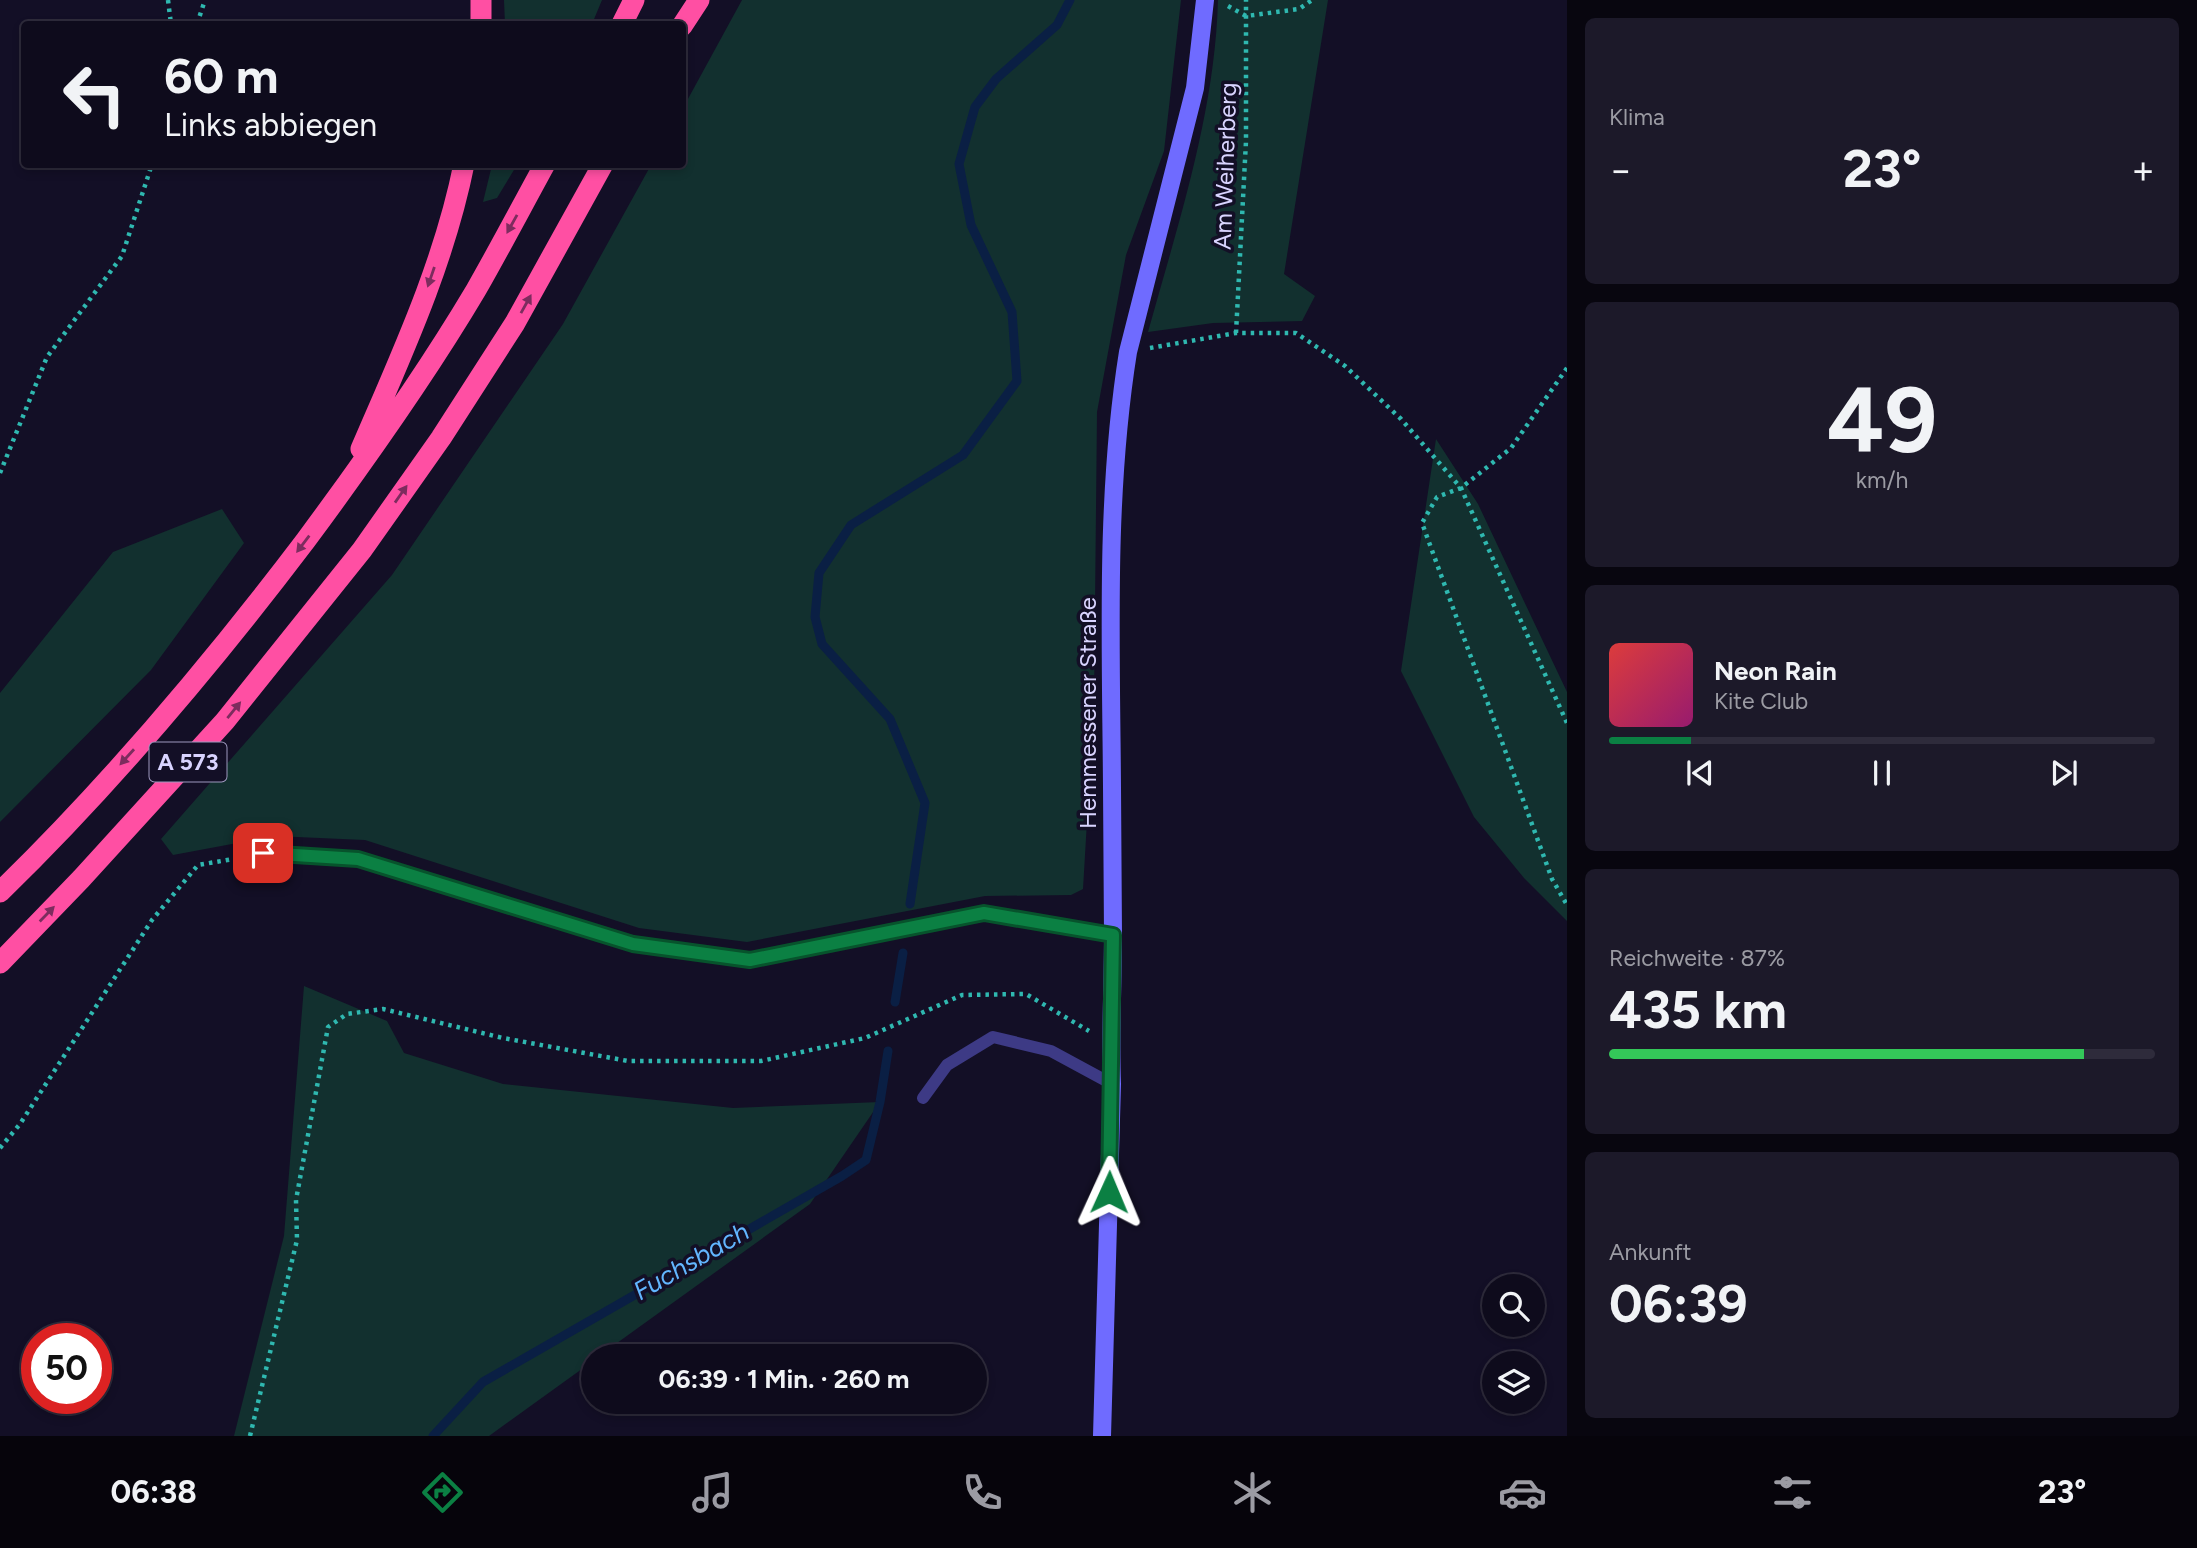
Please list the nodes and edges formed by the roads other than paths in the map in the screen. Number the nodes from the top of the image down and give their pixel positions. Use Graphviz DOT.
graph roads {
  1 [pos="481,0"];
  2 [pos="634,0"];
  3 [pos="688,0"];
  4 [pos="699,0"];
  5 [pos="1205,0"];
  6 [pos="481,21"];
  7 [pos="624,21"];
  8 [pos="678,21"];
  9 [pos="685,21"];
  10 [pos="463,168"];
  11 [pos="543,168"];
  12 [pos="601,168"];
  13 [pos="344,489"];
  14 [pos="263,853"];
  15 [pos="0,892"];
  16 [pos="1113,935"];
  17 [pos="0,963"];
  18 [pos="1112,1084"];
  19 [pos="923,1098"];
  20 [pos="1102,1436"];
  1 -- 6 [label="highway"];
  2 -- 7 [label="highway"];
  3 -- 8 [label="highway"];
  4 -- 9 [label="highway"];
  5 -- 16 [label="main road, Hemmessener Straße"];
  10 -- 13 [label="highway, one-way"];
  11 -- 13 [label="highway, A 573, one-way"];
  17 -- 12 [label="highway, A 573, one-way"];
  13 -- 15 [label="highway, A 573, one-way"];
  14 -- 16 [label="lane"];
  16 -- 18 [label="main road, Hemmessener Straße"];
  18 -- 19 [label="lane"];
  18 -- 20 [label="main road, Hemmessener Straße"];
}
